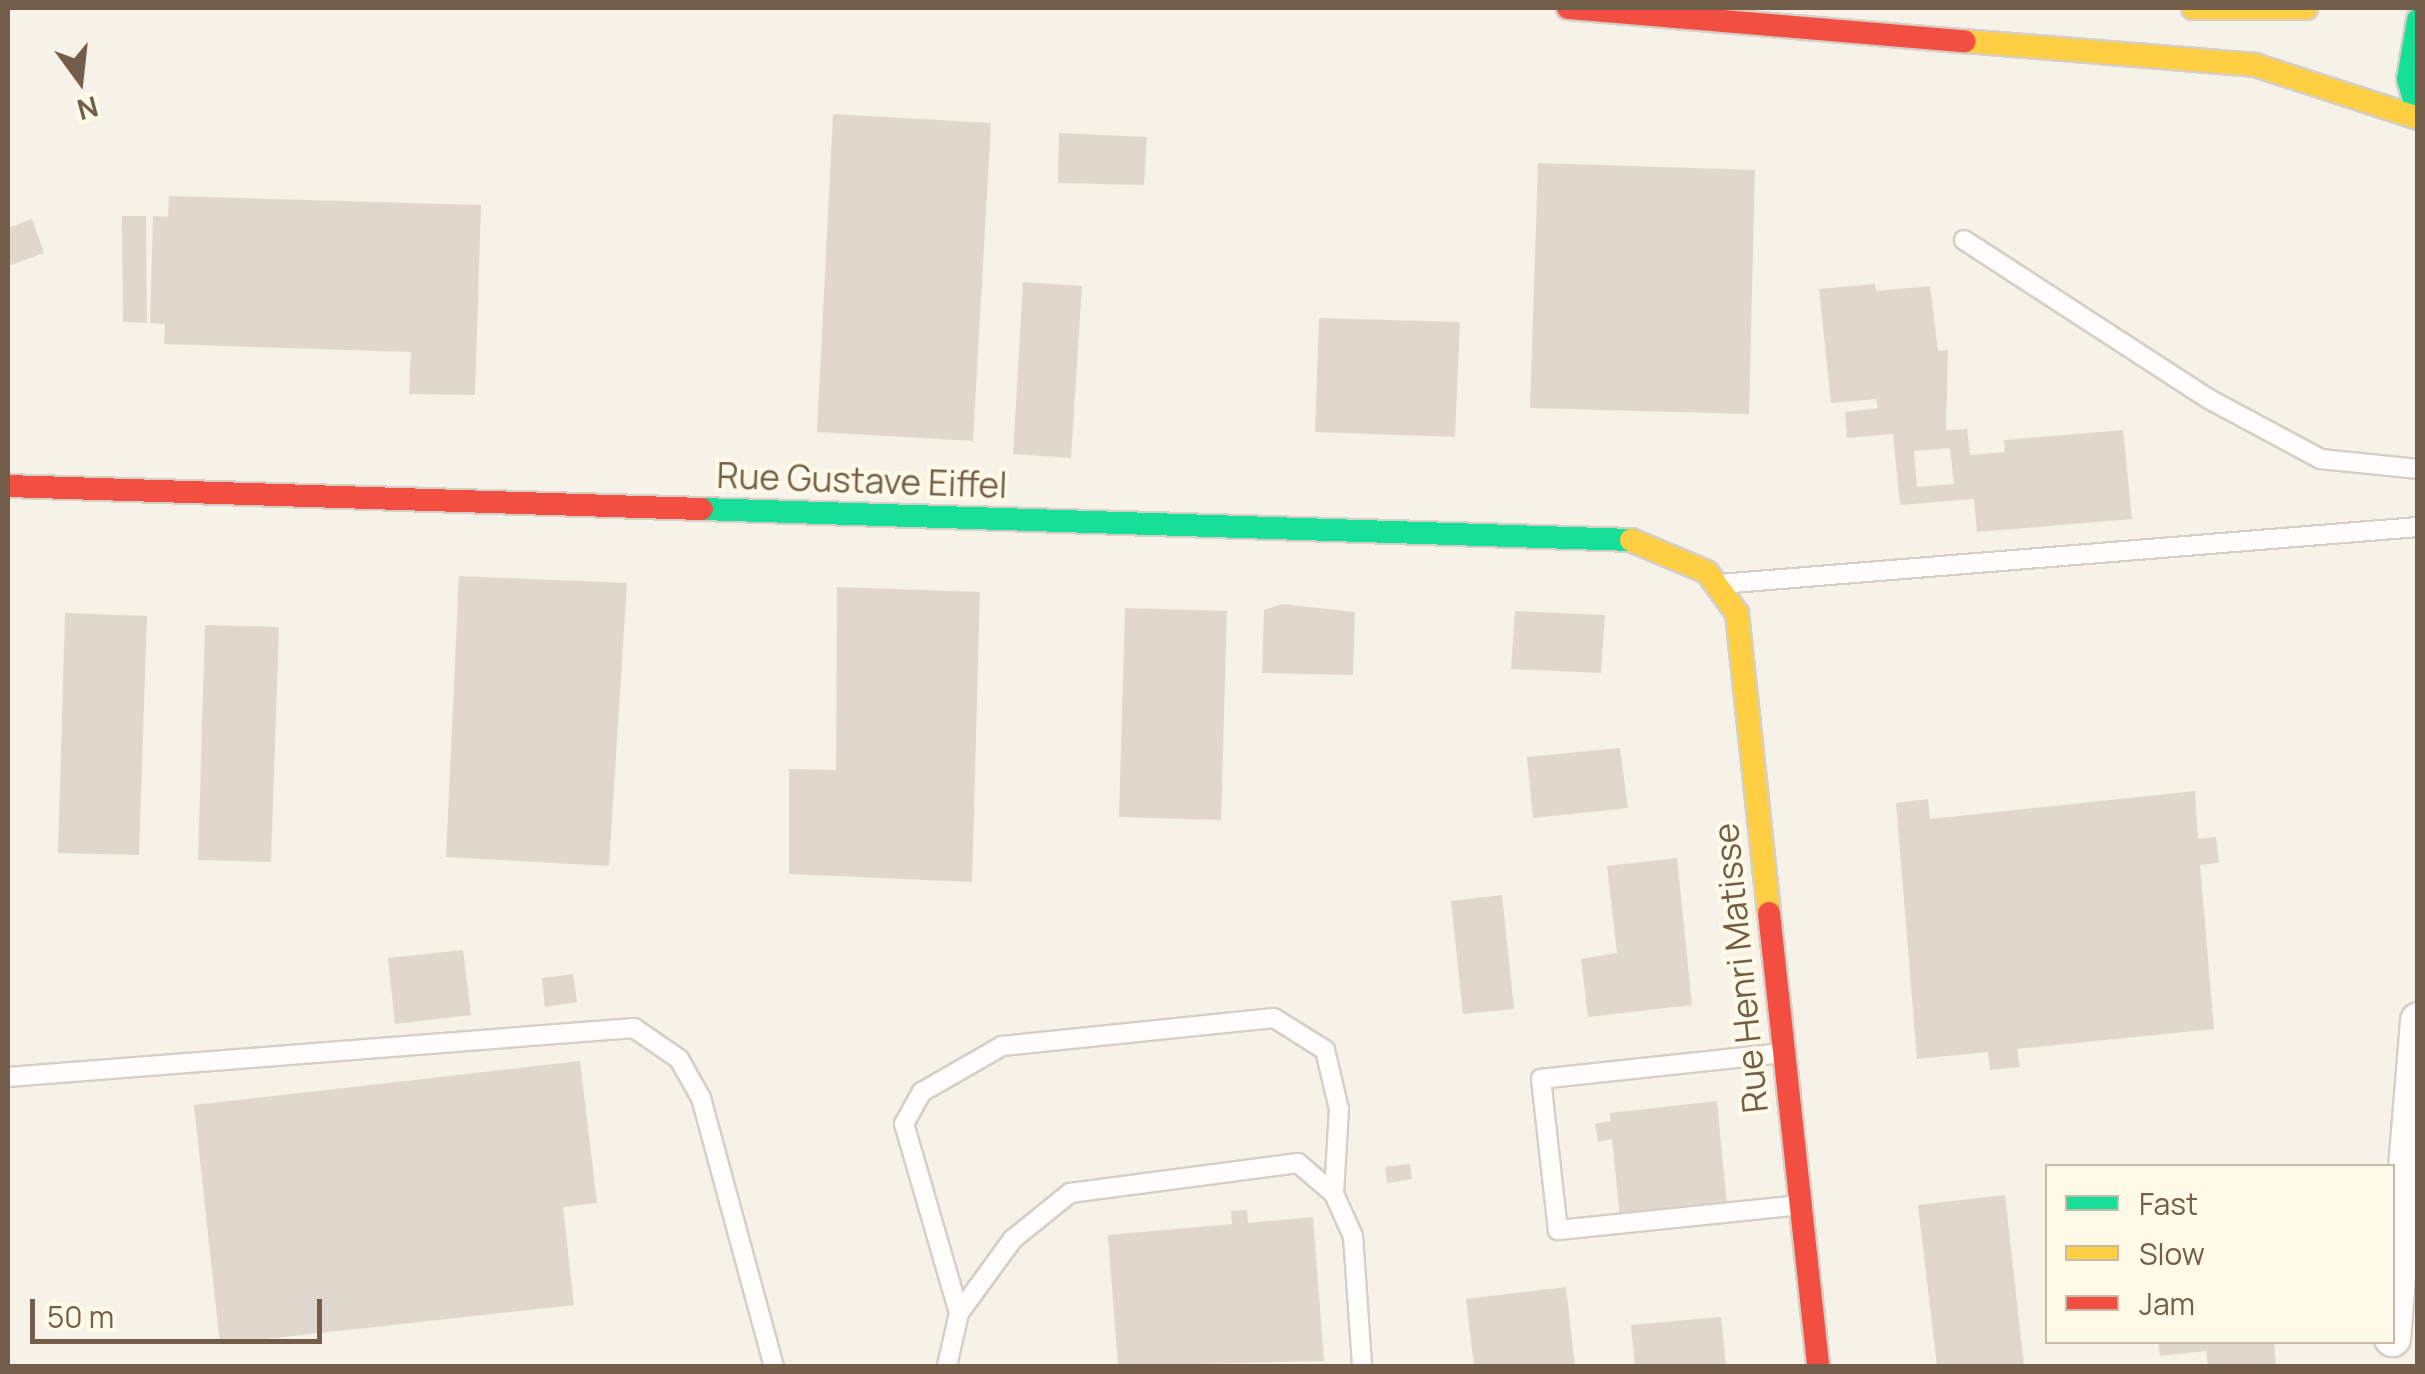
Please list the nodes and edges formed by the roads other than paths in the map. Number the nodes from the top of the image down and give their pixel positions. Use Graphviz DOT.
graph roads {
  1 [pos="1568,8"];
  2 [pos="2193,8"];
  3 [pos="2306,8"];
  4 [pos="2418,20"];
  5 [pos="2418,116"];
  6 [pos="1964,240"];
  7 [pos="2418,469"];
  8 [pos="8,486"];
  9 [pos="2418,526"];
  10 [pos="1712,578"];
  11 [pos="2418,1020"];
  12 [pos="1784,1053"];
  13 [pos="8,1077"];
  14 [pos="1334,1194"];
  15 [pos="1800,1205"];
  16 [pos="2395,1303"];
  17 [pos="958,1313"];
  18 [pos="774,1366"];
  19 [pos="947,1366"];
  20 [pos="1362,1366"];
  21 [pos="1818,1366"];
  1 -- 5 [label="street"];
  2 -- 3 [label="street"];
  4 -- 5 [label="street"];
  6 -- 7 [label="lane"];
  8 -- 10 [label="street, Rue Gustave Eiffel"];
  9 -- 10 [label="lane"];
  10 -- 12 [label="street, Rue Henri Matisse"];
  11 -- 16 [label="street"];
  12 -- 15 [label="street, Rue Henri Matisse"];
  12 -- 15 [label="lane"];
  13 -- 18 [label="lane"];
  14 -- 17 [label="lane"];
  14 -- 17 [label="lane"];
  14 -- 20 [label="lane"];
  15 -- 21 [label="street, Rue Henri Matisse"];
  17 -- 19 [label="lane"];
}
